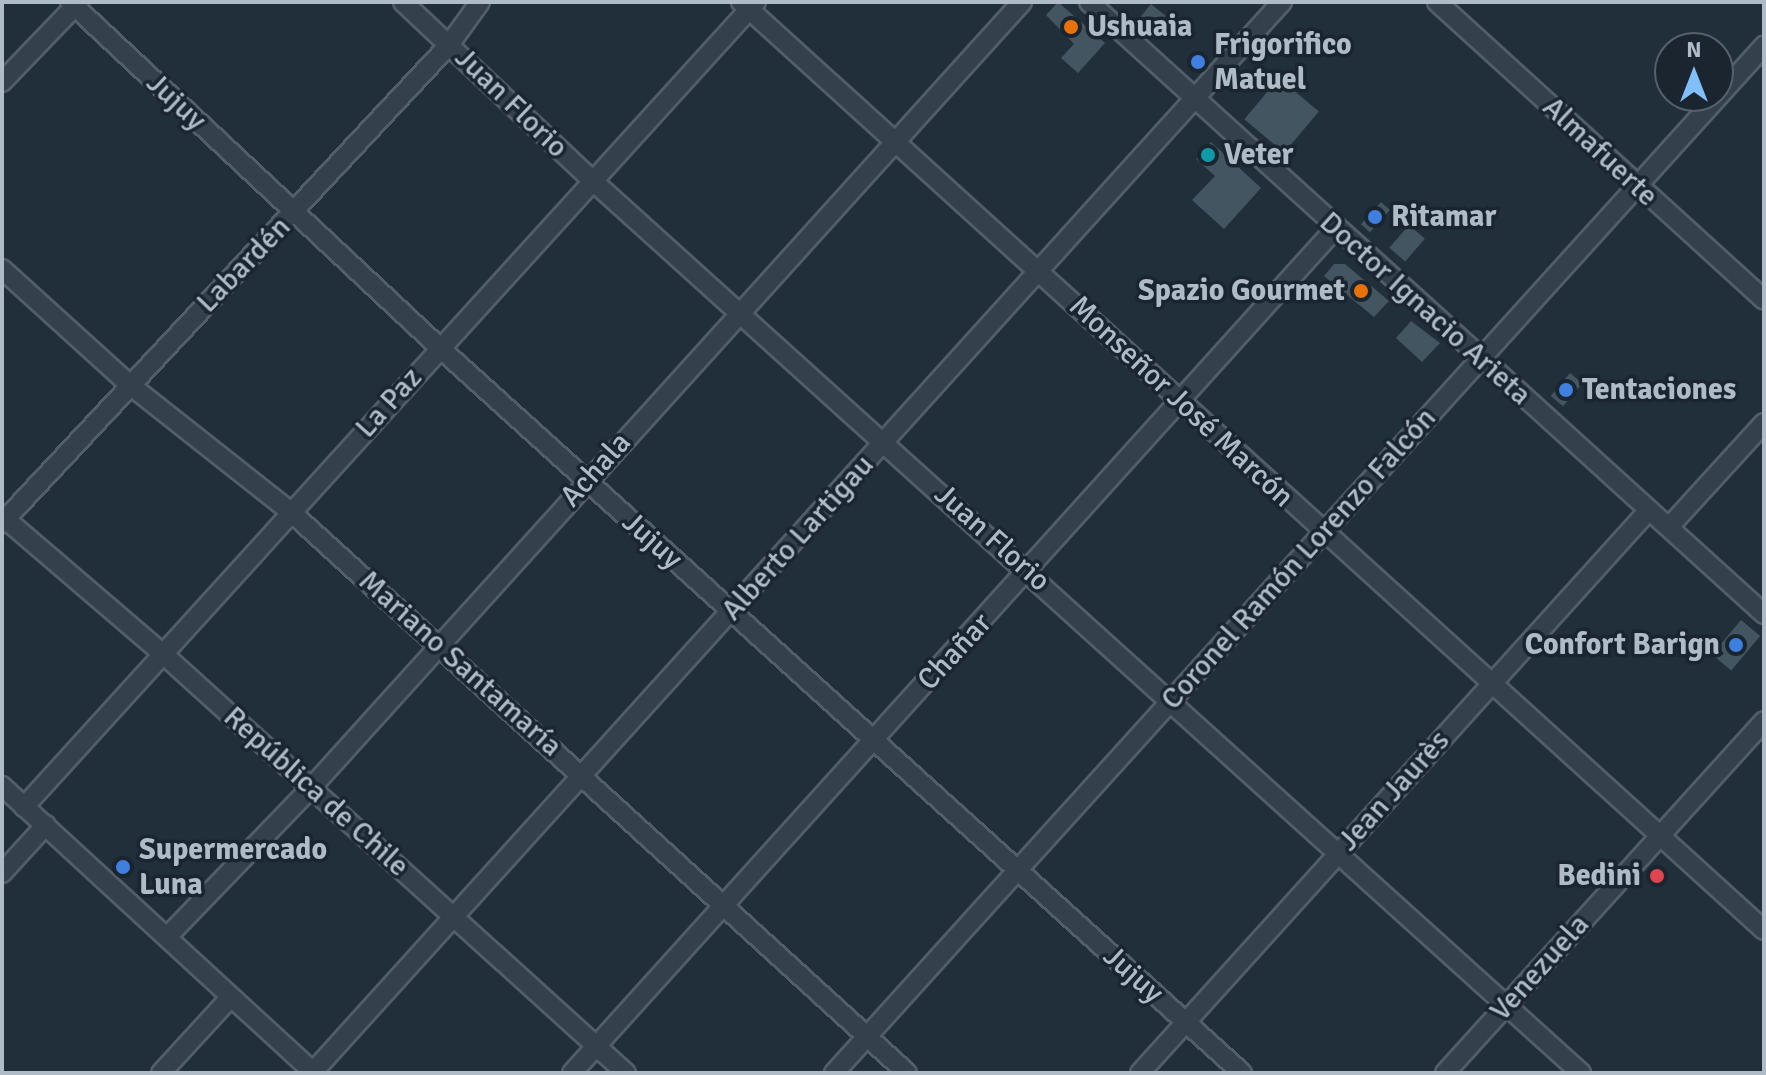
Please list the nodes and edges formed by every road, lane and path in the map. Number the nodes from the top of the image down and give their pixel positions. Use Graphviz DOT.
graph roads {
  1 [pos="403,2"];
  2 [pos="480,2"];
  3 [pos="1022,2"];
  4 [pos="1089,2"];
  5 [pos="1282,2"];
  6 [pos="1437,2"];
  7 [pos="75,4"];
  8 [pos="749,5"];
  9 [pos="449,45"];
  10 [pos="1764,46"];
  11 [pos="2,82"];
  12 [pos="1193,97"];
  13 [pos="894,142"];
  14 [pos="594,182"];
  15 [pos="1637,186"];
  16 [pos="294,213"];
  17 [pos="1335,229"];
  18 [pos="2,269"];
  19 [pos="1039,272"];
  20 [pos="1764,300"];
  21 [pos="741,312"];
  22 [pos="440,348"];
  23 [pos="1481,358"];
  24 [pos="130,385"];
  25 [pos="1182,403"];
  26 [pos="1764,423"];
  27 [pos="885,443"];
  28 [pos="586,480"];
  29 [pos="1649,510"];
  30 [pos="291,512"];
  31 [pos="3,519"];
  32 [pos="1669,527"];
  33 [pos="1323,533"];
  34 [pos="1031,571"];
  35 [pos="730,613"];
  36 [pos="1764,614"];
  37 [pos="438,645"];
  38 [pos="162,653"];
  39 [pos="1489,685"];
  40 [pos="1171,700"];
  41 [pos="1764,721"];
  42 [pos="873,741"];
  43 [pos="585,775"];
  44 [pos="2,786"];
  45 [pos="311,788"];
  46 [pos="24,807"];
  47 [pos="46,825"];
  48 [pos="1659,836"];
  49 [pos="1338,852"];
  50 [pos="1018,871"];
  51 [pos="2,873"];
  52 [pos="726,905"];
  53 [pos="453,915"];
  54 [pos="1764,930"];
  55 [pos="167,937"];
  56 [pos="231,997"];
  57 [pos="1506,1004"];
  58 [pos="1185,1021"];
  59 [pos="866,1037"];
  60 [pos="596,1046"];
  61 [pos="313,1072"];
  62 [pos="161,1073"];
  63 [pos="572,1073"];
  64 [pos="626,1073"];
  65 [pos="834,1073"];
  66 [pos="907,1073"];
  67 [pos="1140,1073"];
  68 [pos="1242,1073"];
  69 [pos="1445,1073"];
  70 [pos="1581,1073"];
  1 -- 9 [label="street, Juan Florio"];
  2 -- 9 [label="street, Labardén"];
  3 -- 13 [label="street, Achala"];
  4 -- 12 [label="street, Doctor Ignacio Arieta"];
  5 -- 12 [label="street, Alberto Lartigau"];
  6 -- 15 [label="street, Almafuerte"];
  7 -- 11 [label="street"];
  7 -- 16 [label="street, Jujuy"];
  8 -- 13 [label="street, Monseñor José Marcón"];
  8 -- 14 [label="street, La Paz"];
  9 -- 14 [label="street, Juan Florio"];
  9 -- 16 [label="street, Labardén"];
  10 -- 15 [label="street, Coronel Ramón Lorenzo Falcón"];
  12 -- 17 [label="street, Doctor Ignacio Arieta"];
  12 -- 19 [label="street, Alberto Lartigau"];
  13 -- 19 [label="street, Monseñor José Marcón"];
  13 -- 21 [label="street, Achala"];
  14 -- 21 [label="street, Juan Florio"];
  14 -- 22 [label="street, La Paz"];
  15 -- 20 [label="street, Almafuerte"];
  15 -- 23 [label="street, Coronel Ramón Lorenzo Falcón"];
  16 -- 22 [label="street, Jujuy"];
  16 -- 24 [label="street, Labardén"];
  17 -- 23 [label="street, Doctor Ignacio Arieta"];
  17 -- 25 [label="street, Chañar"];
  18 -- 24 [label="street, Mariano Santamaría"];
  19 -- 25 [label="street, Monseñor José Marcón"];
  19 -- 27 [label="street, Alberto Lartigau"];
  21 -- 27 [label="street, Juan Florio"];
  21 -- 28 [label="street, Achala"];
  22 -- 28 [label="street, Jujuy"];
  22 -- 30 [label="street, La Paz"];
  23 -- 29 [label="street, Doctor Ignacio Arieta"];
  23 -- 33 [label="street, Coronel Ramón Lorenzo Falcón"];
  24 -- 30 [label="street, Mariano Santamaría"];
  24 -- 31 [label="street, Labardén"];
  25 -- 33 [label="street, Monseñor José Marcón"];
  25 -- 34 [label="street, Chañar"];
  26 -- 32 [label="street"];
  27 -- 34 [label="street, Juan Florio"];
  27 -- 35 [label="street, Alberto Lartigau"];
  28 -- 35 [label="street, Jujuy"];
  28 -- 37 [label="street, Achala"];
  29 -- 32 [label="street, Doctor Ignacio Arieta"];
  29 -- 39 [label="street, Jean Jaurès"];
  30 -- 37 [label="street, Mariano Santamaría"];
  30 -- 38 [label="street, La Paz"];
  31 -- 38 [label="street, República de Chile"];
  32 -- 36 [label="street, Doctor Ignacio Arieta"];
  33 -- 39 [label="street, Monseñor José Marcón"];
  33 -- 40 [label="street, Coronel Ramón Lorenzo Falcón"];
  34 -- 40 [label="street, Juan Florio"];
  34 -- 42 [label="street, Chañar"];
  35 -- 42 [label="street, Jujuy"];
  35 -- 43 [label="street, Alberto Lartigau"];
  37 -- 43 [label="street, Mariano Santamaría"];
  37 -- 45 [label="street, Achala"];
  38 -- 45 [label="street, República de Chile"];
  38 -- 46 [label="street, La Paz"];
  39 -- 48 [label="street, Monseñor José Marcón"];
  39 -- 49 [label="street, Jean Jaurès"];
  40 -- 49 [label="street, Juan Florio"];
  40 -- 50 [label="street, Coronel Ramón Lorenzo Falcón"];
  41 -- 48 [label="street, Venezuela"];
  42 -- 50 [label="street, Jujuy"];
  42 -- 52 [label="street, Chañar"];
  43 -- 52 [label="street, Mariano Santamaría"];
  43 -- 53 [label="street, Alberto Lartigau"];
  44 -- 46 [label="street"];
  45 -- 53 [label="street, República de Chile"];
  45 -- 55 [label="street, Achala"];
  46 -- 47 [label="street"];
  47 -- 51 [label="street"];
  47 -- 55 [label="street"];
  48 -- 54 [label="street, Monseñor José Marcón"];
  48 -- 57 [label="street, Venezuela"];
  49 -- 57 [label="street, Juan Florio"];
  49 -- 58 [label="street, Jean Jaurès"];
  50 -- 58 [label="street, Jujuy"];
  50 -- 59 [label="street, Coronel Ramón Lorenzo Falcón"];
  52 -- 59 [label="street, Mariano Santamaría"];
  52 -- 60 [label="street, Chañar"];
  53 -- 60 [label="street, República de Chile"];
  53 -- 61 [label="street, Alberto Lartigau"];
  55 -- 56 [label="street"];
  56 -- 61 [label="street"];
  56 -- 62 [label="street"];
  57 -- 69 [label="street, Venezuela"];
  57 -- 70 [label="street, Juan Florio"];
  58 -- 67 [label="street, Jean Jaurès"];
  58 -- 68 [label="street, Jujuy"];
  59 -- 65 [label="street, Coronel Ramón Lorenzo Falcón"];
  59 -- 66 [label="street, Mariano Santamaría"];
  60 -- 63 [label="street, Chañar"];
  60 -- 64 [label="street, República de Chile"];
}
